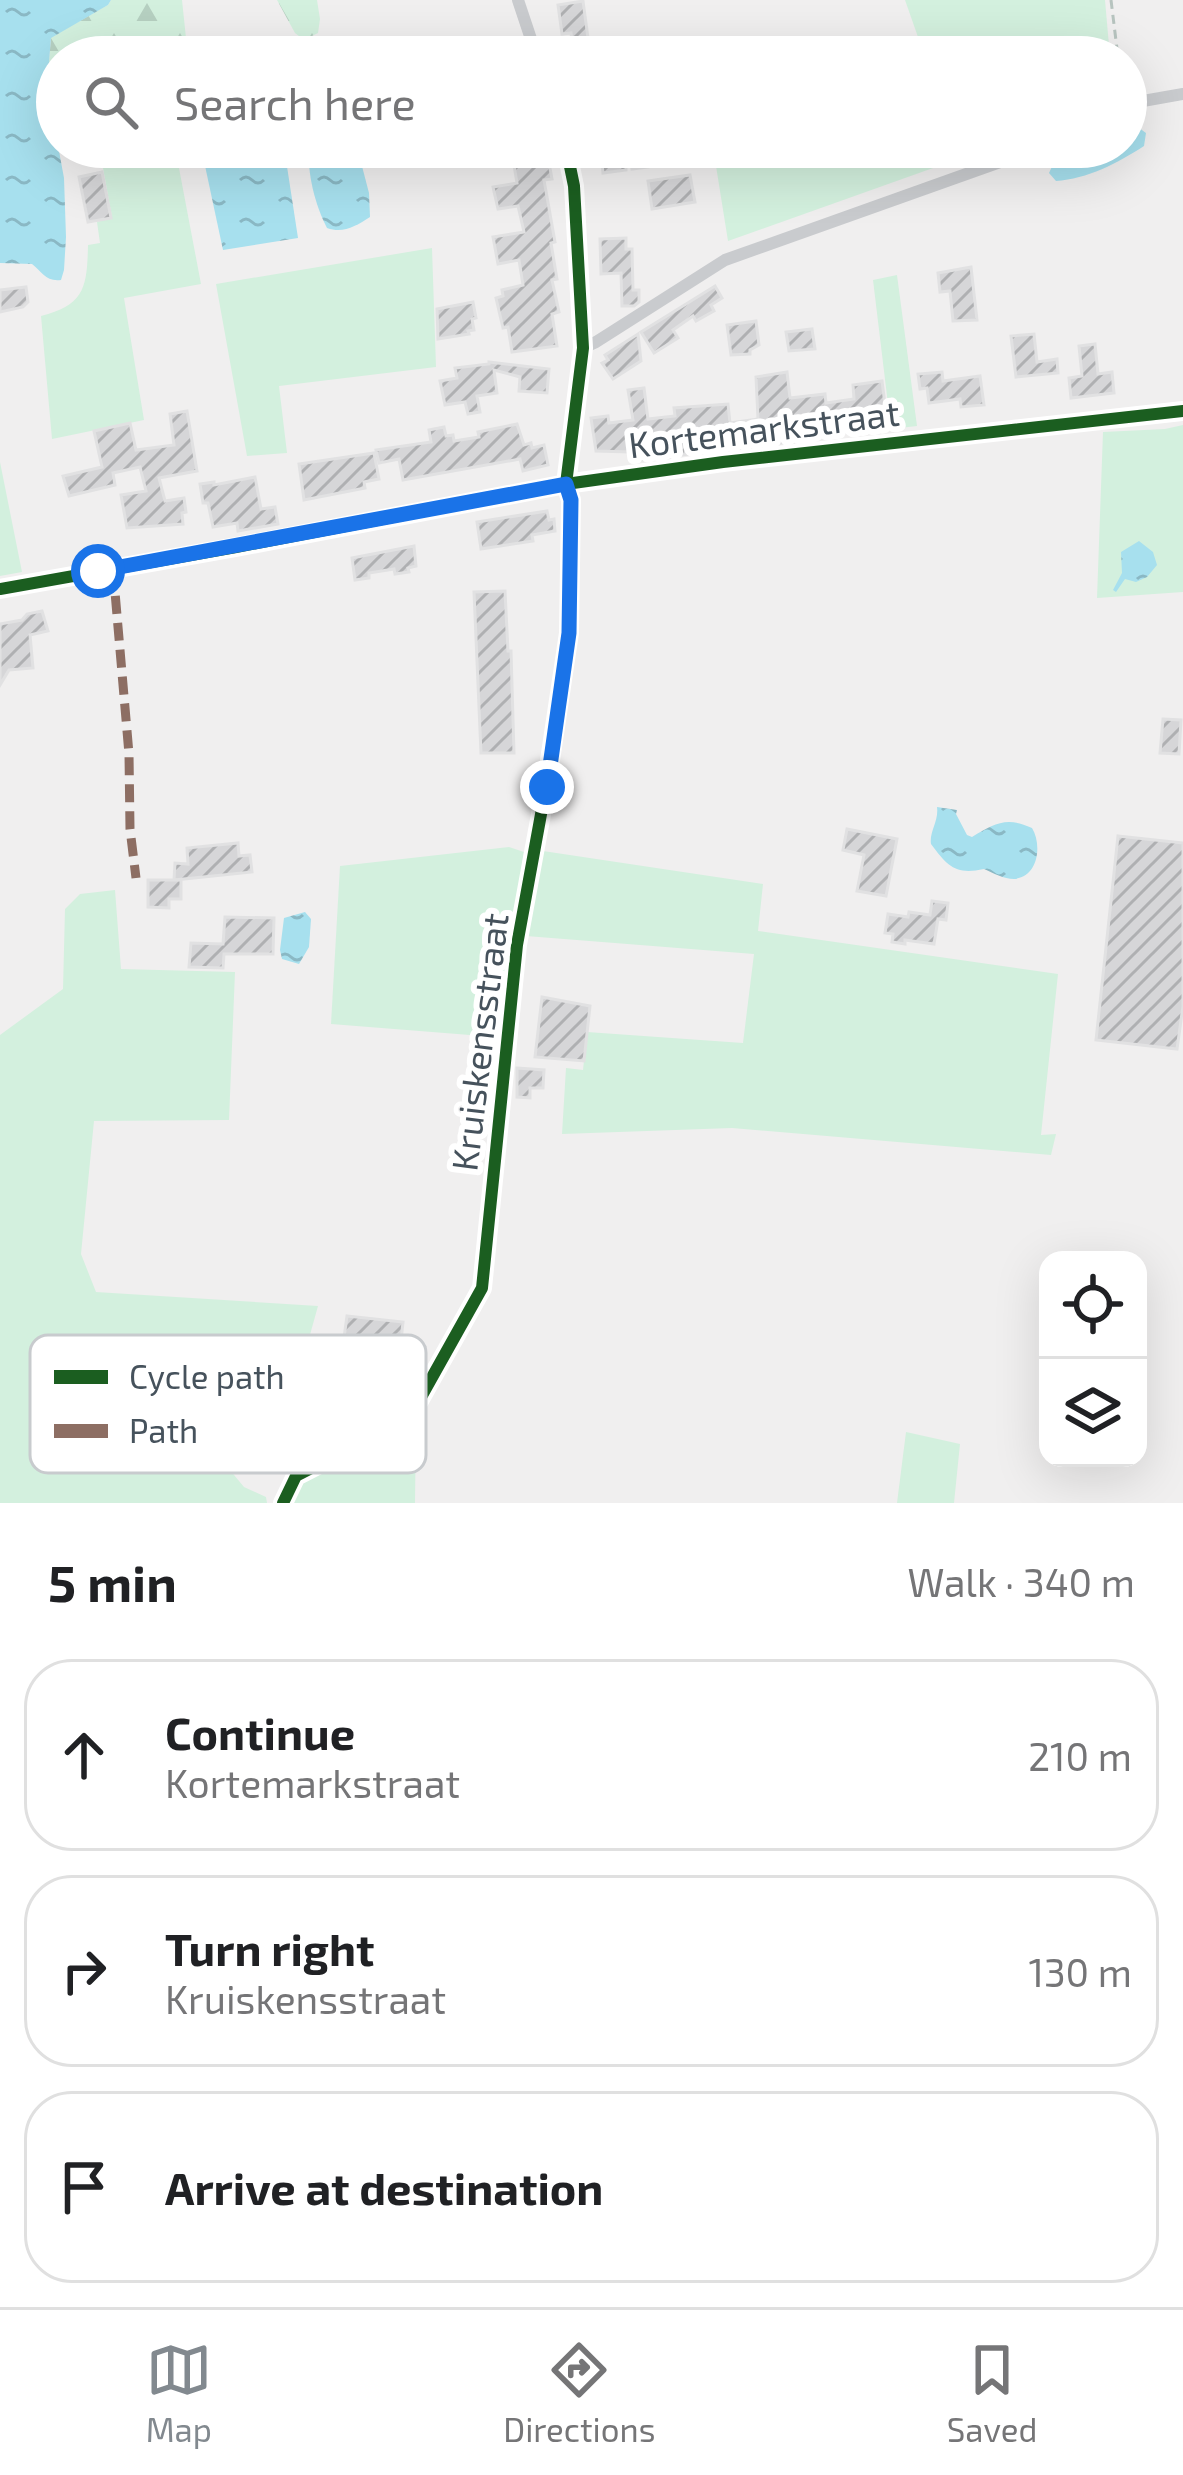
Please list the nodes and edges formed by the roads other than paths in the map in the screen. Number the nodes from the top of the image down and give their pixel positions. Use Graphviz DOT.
graph roads {
  1 [pos="518,0"];
  2 [pos="530,36"];
  3 [pos="1183,94"];
  4 [pos="1147,100"];
  5 [pos="570,168"];
  6 [pos="983,168"];
  7 [pos="583,348"];
  8 [pos="1183,411"];
  9 [pos="569,492"];
  10 [pos="0,589"];
  11 [pos="426,1388"];
  12 [pos="302,1473"];
  13 [pos="283,1503"];
  1 -- 2 [label="street"];
  3 -- 4 [label="street"];
  5 -- 7 [label="street, Kruiskensstraat"];
  6 -- 7 [label="street"];
  7 -- 9 [label="street, Kruiskensstraat"];
  8 -- 9 [label="street, Kortemarkstraat"];
  9 -- 10 [label="street, Kortemarkstraat"];
  9 -- 11 [label="street, Kruiskensstraat"];
  12 -- 13 [label="street, Kruiskensstraat"];
}
